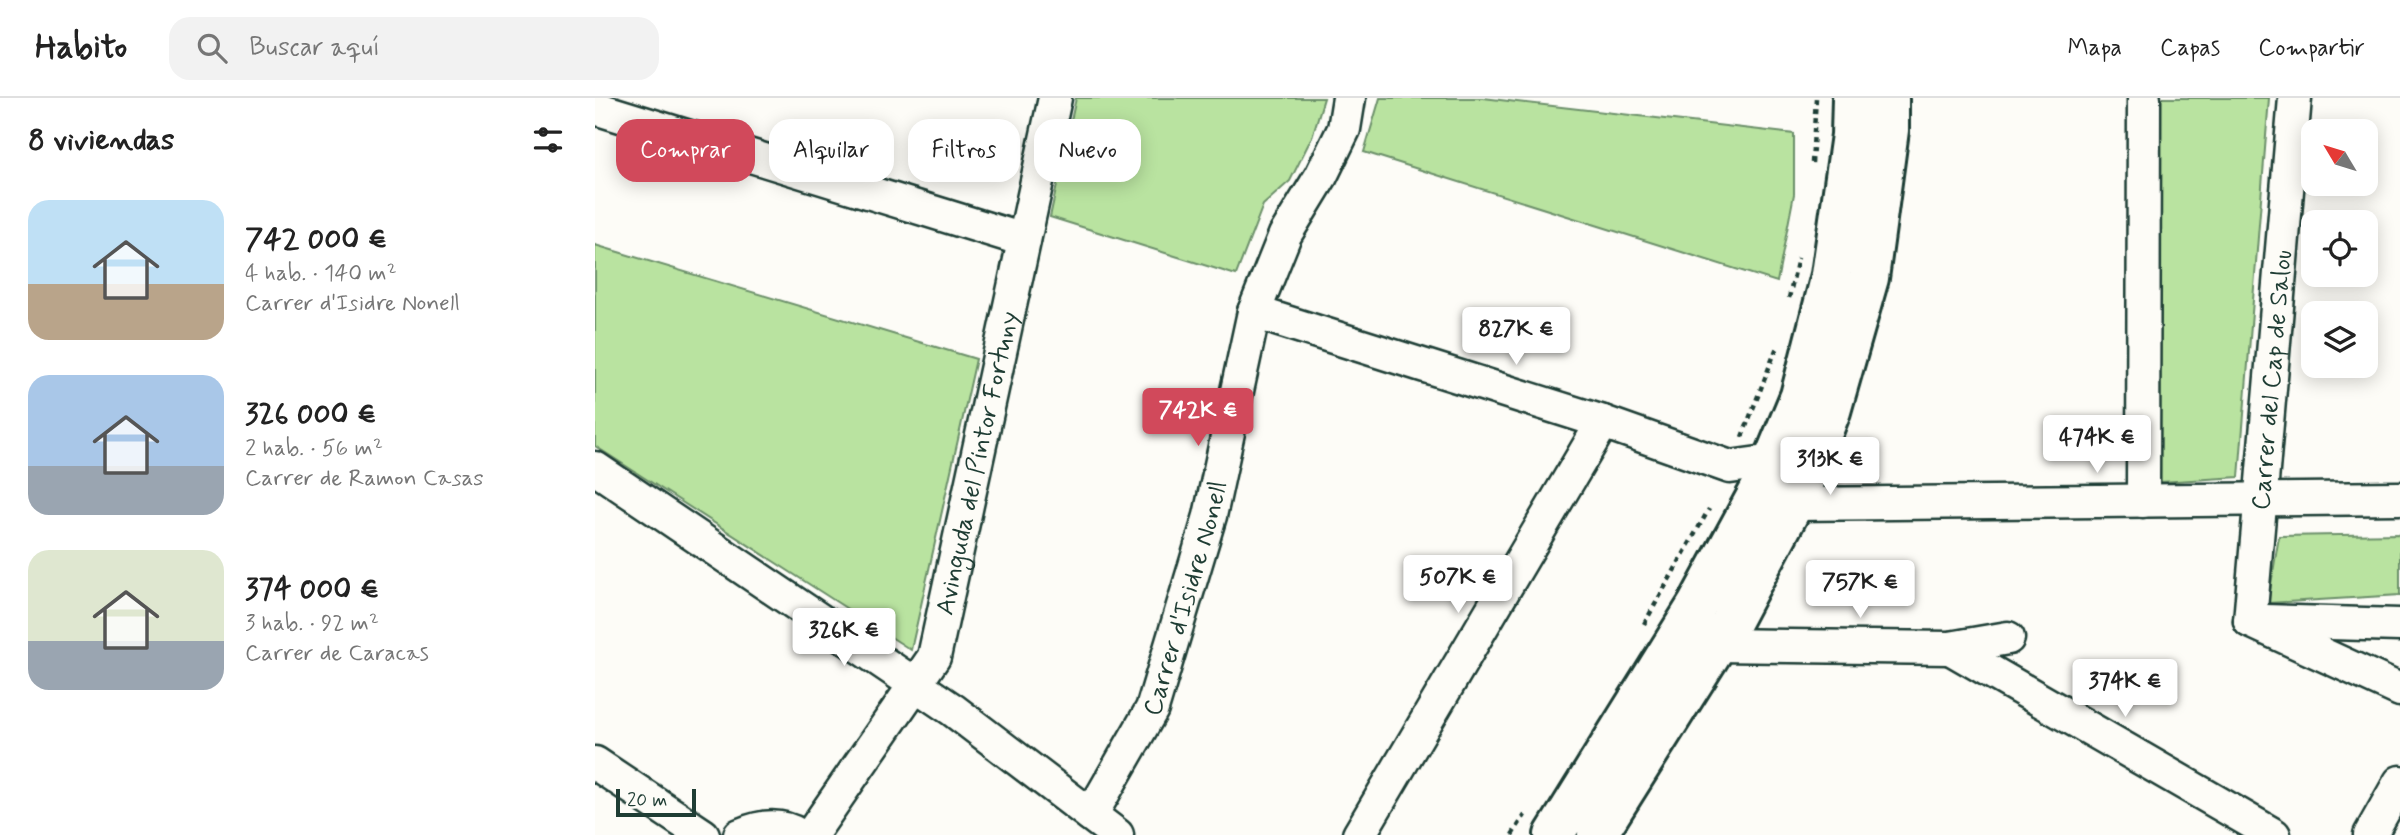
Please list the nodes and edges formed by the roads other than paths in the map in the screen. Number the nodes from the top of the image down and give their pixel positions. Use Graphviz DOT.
graph roads {
  1 [pos="1055,98"];
  2 [pos="1349,98"];
  3 [pos="1852,98"];
  4 [pos="1889,98"];
  5 [pos="2144,98"];
  6 [pos="2295,98"];
  7 [pos="595,108"];
  8 [pos="1024,240"];
  9 [pos="1254,312"];
  10 [pos="1603,422"];
  11 [pos="1773,461"];
  12 [pos="595,468"];
  13 [pos="2400,498"];
  14 [pos="2260,499"];
  15 [pos="2143,501"];
  16 [pos="1794,504"];
  17 [pos="2250,621"];
  18 [pos="2400,625"];
  19 [pos="2008,638"];
  20 [pos="1716,645"];
  21 [pos="1950,648"];
  22 [pos="916,684"];
  23 [pos="2400,690"];
  24 [pos="595,763"];
  25 [pos="2400,782"];
  26 [pos="1091,815"];
  27 [pos="703,835"];
  28 [pos="740,835"];
  29 [pos="799,835"];
  30 [pos="811,835"];
  31 [pos="1117,835"];
  32 [pos="1359,835"];
  33 [pos="1554,835"];
  34 [pos="1597,835"];
  35 [pos="2274,835"];
  36 [pos="2371,835"];
  1 -- 8 [label="street, Avinguda del Pintor Fortuny"];
  2 -- 9 [label="street, Carrer d'Isidre Nonell"];
  3 -- 11 [label="street"];
  4 -- 16 [label="street"];
  5 -- 15 [label="street"];
  6 -- 14 [label="street, Carrer del Cap de Salou"];
  7 -- 8 [label="street"];
  8 -- 22 [label="street, Avinguda del Pintor Fortuny"];
  9 -- 10 [label="street"];
  9 -- 26 [label="street, Carrer d'Isidre Nonell"];
  10 -- 11 [label="street"];
  10 -- 32 [label="street"];
  11 -- 33 [label="street"];
  12 -- 22 [label="street"];
  13 -- 14 [label="street"];
  14 -- 15 [label="street"];
  14 -- 17 [label="street, Carrer del Cap de Salou"];
  15 -- 16 [label="street"];
  16 -- 20 [label="street"];
  17 -- 18 [label="street"];
  17 -- 23 [label="street"];
  19 -- 21 [label="street"];
  20 -- 21 [label="street"];
  20 -- 34 [label="street"];
  21 -- 35 [label="street"];
  22 -- 26 [label="street"];
  22 -- 30 [label="street, Avinguda del Pintor Fortuny"];
  24 -- 27 [label="street"];
  25 -- 36 [label="street"];
  26 -- 31 [label="street"];
  28 -- 29 [label="street"];
}
